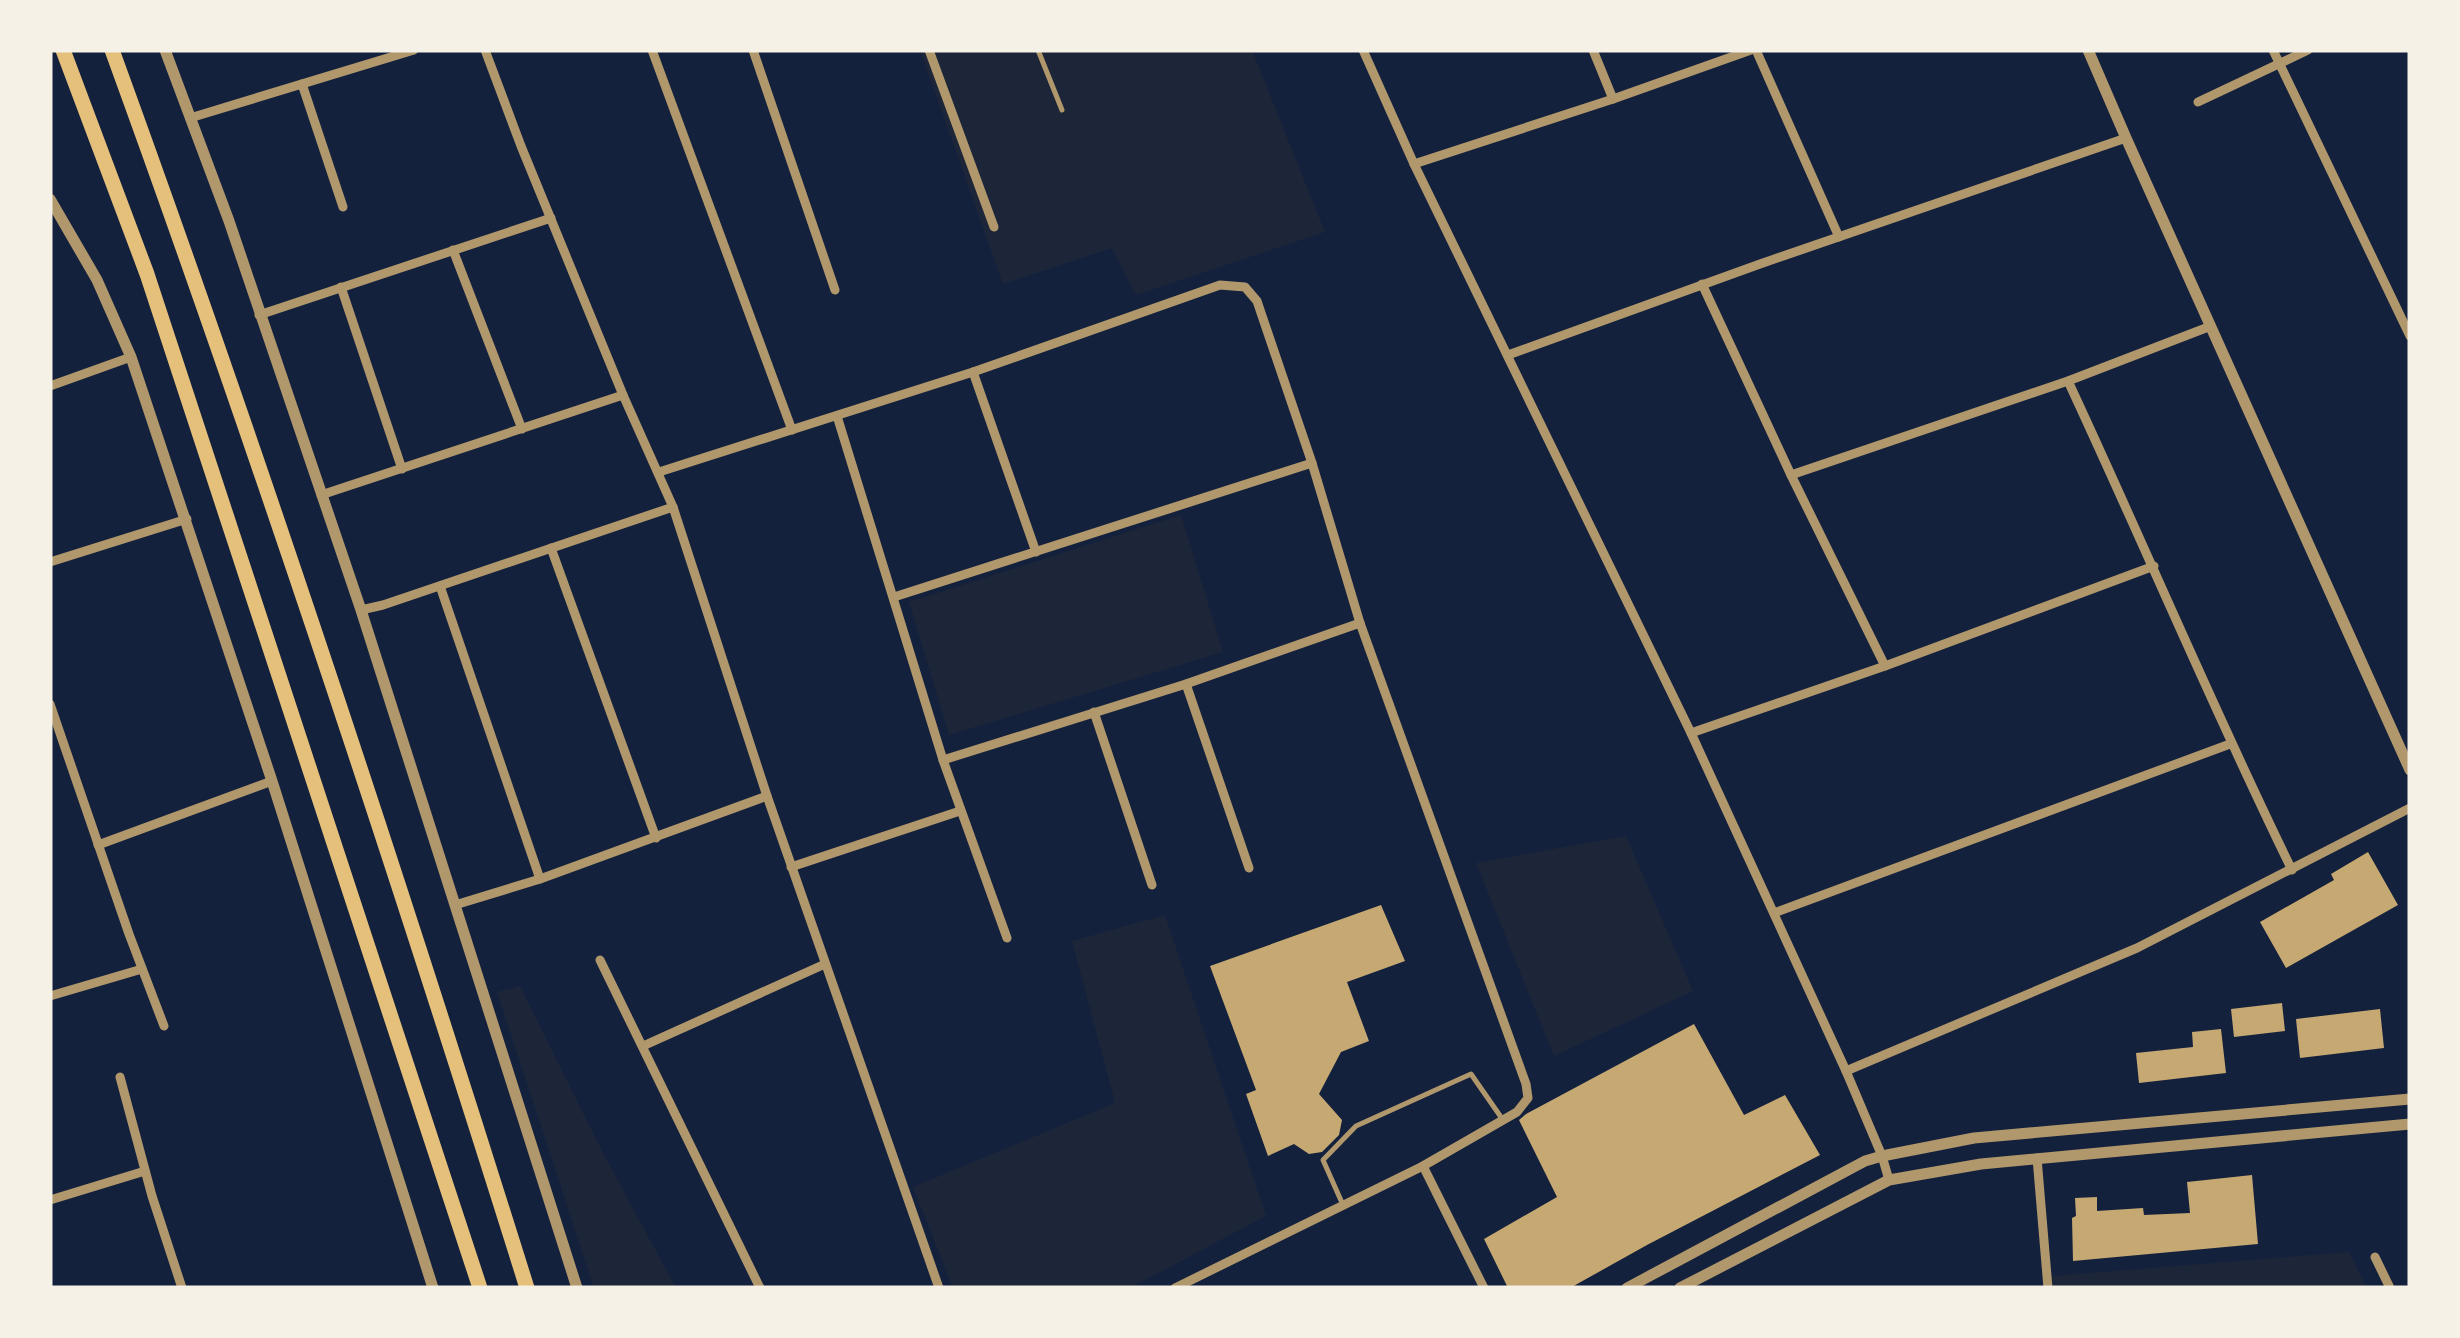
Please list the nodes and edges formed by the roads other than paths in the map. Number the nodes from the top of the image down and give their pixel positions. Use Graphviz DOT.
graph roads {
  1 [pos="63,50"];
  2 [pos="112,50"];
  3 [pos="165,50"];
  4 [pos="414,50"];
  5 [pos="485,50"];
  6 [pos="652,50"];
  7 [pos="753,50"];
  8 [pos="929,50"];
  9 [pos="1038,50"];
  10 [pos="1363,50"];
  11 [pos="1593,50"];
  12 [pos="1753,50"];
  13 [pos="2088,50"];
  14 [pos="2273,50"];
  15 [pos="2308,50"];
  16 [pos="2279,64"];
  17 [pos="302,84"];
  18 [pos="1614,99"];
  19 [pos="2198,102"];
  20 [pos="1062,110"];
  21 [pos="190,118"];
  22 [pos="2126,138"];
  23 [pos="1414,164"];
  24 [pos="50,199"];
  25 [pos="343,208"];
  26 [pos="551,218"];
  27 [pos="994,227"];
  28 [pos="1838,236"];
  29 [pos="452,250"];
  30 [pos="1702,284"];
  31 [pos="341,287"];
  32 [pos="835,290"];
  33 [pos="259,316"];
  34 [pos="2211,326"];
  35 [pos="2410,336"];
  36 [pos="1508,355"];
  37 [pos="132,356"];
  38 [pos="973,372"];
  39 [pos="2068,381"];
  40 [pos="50,386"];
  41 [pos="622,395"];
  42 [pos="837,416"];
  43 [pos="522,429"];
  44 [pos="792,430"];
  45 [pos="1312,463"];
  46 [pos="402,469"];
  47 [pos="660,472"];
  48 [pos="1791,475"];
  49 [pos="321,495"];
  50 [pos="674,507"];
  51 [pos="187,518"];
  52 [pos="551,548"];
  53 [pos="1036,552"];
  54 [pos="50,562"];
  55 [pos="2154,566"];
  56 [pos="440,586"];
  57 [pos="894,598"];
  58 [pos="360,610"];
  59 [pos="1360,623"];
  60 [pos="1885,666"];
  61 [pos="1186,684"];
  62 [pos="50,704"];
  63 [pos="1094,712"];
  64 [pos="1691,733"];
  65 [pos="2230,744"];
  66 [pos="943,760"];
  67 [pos="2410,770"];
  68 [pos="272,781"];
  69 [pos="767,796"];
  70 [pos="2410,808"];
  71 [pos="960,811"];
  72 [pos="656,838"];
  73 [pos="98,845"];
  74 [pos="791,867"];
  75 [pos="1249,868"];
  76 [pos="2292,870"];
  77 [pos="540,879"];
  78 [pos="1152,885"];
  79 [pos="455,906"];
  80 [pos="1774,913"];
  81 [pos="1007,938"];
  82 [pos="600,960"];
  83 [pos="826,964"];
  84 [pos="142,969"];
  85 [pos="50,996"];
  86 [pos="164,1026"];
  87 [pos="643,1046"];
  88 [pos="1846,1071"];
  89 [pos="120,1077"];
  90 [pos="2404,1099"];
  91 [pos="1502,1120"];
  92 [pos="2404,1125"];
  93 [pos="1882,1156"];
  94 [pos="2037,1158"];
  95 [pos="1423,1166"];
  96 [pos="145,1171"];
  97 [pos="1890,1180"];
  98 [pos="50,1200"];
  99 [pos="1343,1205"];
  100 [pos="2375,1256"];
  101 [pos="182,1288"];
  102 [pos="433,1288"];
  103 [pos="480,1288"];
  104 [pos="527,1288"];
  105 [pos="577,1288"];
  106 [pos="760,1288"];
  107 [pos="939,1288"];
  108 [pos="1174,1288"];
  109 [pos="1484,1288"];
  110 [pos="1627,1288"];
  111 [pos="1680,1288"];
  112 [pos="2048,1288"];
  113 [pos="2390,1288"];
  1 -- 103 [label="highway"];
  2 -- 104 [label="highway"];
  3 -- 21 [label="street"];
  4 -- 17 [label="street"];
  5 -- 26 [label="street"];
  6 -- 44 [label="street"];
  7 -- 32 [label="street"];
  8 -- 27 [label="street"];
  9 -- 20 [label="lane"];
  10 -- 23 [label="street"];
  11 -- 18 [label="street"];
  12 -- 18 [label="street"];
  12 -- 28 [label="street"];
  13 -- 22 [label="street"];
  14 -- 16 [label="street"];
  15 -- 16 [label="street"];
  16 -- 19 [label="street"];
  16 -- 35 [label="street"];
  17 -- 21 [label="street"];
  17 -- 25 [label="street"];
  18 -- 23 [label="street"];
  21 -- 33 [label="street"];
  22 -- 28 [label="street"];
  22 -- 34 [label="street"];
  23 -- 36 [label="street"];
  24 -- 37 [label="street"];
  26 -- 29 [label="street"];
  26 -- 41 [label="street"];
  28 -- 30 [label="street"];
  29 -- 31 [label="street"];
  29 -- 43 [label="street"];
  30 -- 36 [label="street"];
  30 -- 48 [label="street"];
  31 -- 33 [label="street"];
  31 -- 46 [label="street"];
  33 -- 49 [label="street"];
  34 -- 39 [label="street"];
  34 -- 67 [label="street"];
  36 -- 64 [label="street"];
  37 -- 40 [label="street"];
  37 -- 51 [label="street"];
  38 -- 42 [label="street"];
  38 -- 45 [label="street"];
  38 -- 53 [label="street"];
  39 -- 48 [label="street"];
  39 -- 55 [label="street"];
  41 -- 43 [label="street"];
  41 -- 47 [label="street"];
  42 -- 44 [label="street"];
  42 -- 57 [label="street"];
  43 -- 46 [label="street"];
  44 -- 47 [label="street"];
  45 -- 53 [label="street"];
  45 -- 59 [label="street"];
  46 -- 49 [label="street"];
  47 -- 50 [label="street"];
  48 -- 60 [label="street"];
  49 -- 58 [label="street"];
  50 -- 52 [label="street"];
  50 -- 69 [label="street"];
  51 -- 54 [label="street"];
  51 -- 68 [label="street"];
  52 -- 56 [label="street"];
  52 -- 72 [label="street"];
  53 -- 57 [label="street"];
  55 -- 60 [label="street"];
  55 -- 65 [label="street"];
  56 -- 58 [label="street"];
  56 -- 77 [label="street"];
  57 -- 66 [label="street"];
  58 -- 79 [label="street"];
  59 -- 61 [label="street"];
  59 -- 91 [label="street"];
  60 -- 64 [label="street"];
  61 -- 63 [label="street"];
  61 -- 75 [label="street"];
  62 -- 73 [label="street"];
  63 -- 66 [label="street"];
  63 -- 78 [label="street"];
  64 -- 80 [label="street"];
  65 -- 76 [label="street"];
  65 -- 80 [label="street"];
  66 -- 71 [label="street"];
  68 -- 73 [label="street"];
  68 -- 102 [label="street"];
  69 -- 72 [label="street"];
  69 -- 74 [label="street"];
  70 -- 76 [label="street"];
  71 -- 74 [label="street"];
  71 -- 81 [label="street"];
  72 -- 77 [label="street"];
  73 -- 84 [label="street"];
  74 -- 83 [label="street"];
  76 -- 88 [label="street"];
  77 -- 79 [label="street"];
  79 -- 105 [label="street"];
  80 -- 88 [label="street"];
  82 -- 87 [label="street"];
  83 -- 87 [label="street"];
  83 -- 107 [label="street"];
  84 -- 85 [label="street"];
  84 -- 86 [label="street"];
  87 -- 106 [label="street"];
  88 -- 93 [label="street"];
  89 -- 96 [label="street"];
  90 -- 92 [label="street"];
  90 -- 93 [label="street"];
  91 -- 95 [label="street"];
  91 -- 99 [label="lane"];
  92 -- 94 [label="street"];
  93 -- 97 [label="street"];
  93 -- 110 [label="street"];
  94 -- 97 [label="street"];
  94 -- 112 [label="street"];
  95 -- 99 [label="street"];
  95 -- 109 [label="street"];
  96 -- 98 [label="street"];
  96 -- 101 [label="street"];
  97 -- 111 [label="street"];
  99 -- 108 [label="street"];
  100 -- 113 [label="street"];
}
